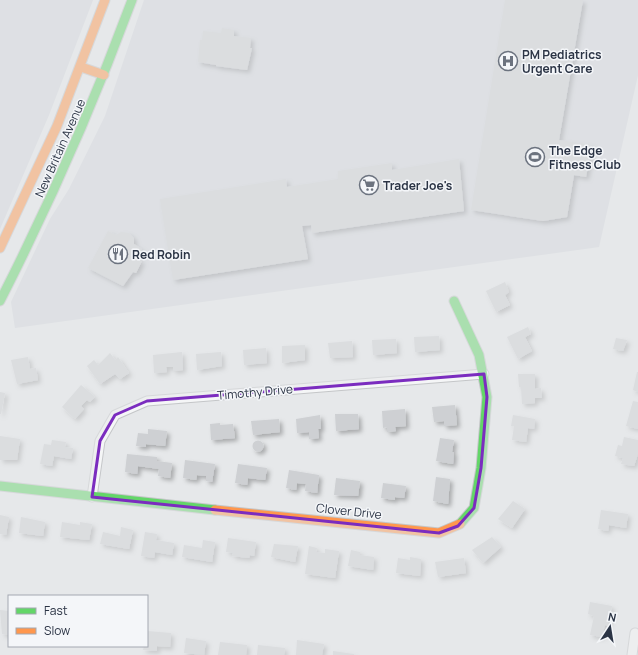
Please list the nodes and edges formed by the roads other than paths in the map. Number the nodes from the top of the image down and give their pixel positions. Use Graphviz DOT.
graph roads {
  1 [pos="105,0"];
  2 [pos="132,0"];
  3 [pos="81,67"];
  4 [pos="104,76"];
  5 [pos="0,248"];
  6 [pos="0,301"];
  7 [pos="454,301"];
  8 [pos="484,374"];
  9 [pos="0,486"];
  10 [pos="92,497"];
  11 [pos="635,633"];
  12 [pos="632,655"];
  1 -- 3 [label="street, New Britain Avenue"];
  2 -- 4 [label="street, New Britain Avenue"];
  3 -- 4 [label="street"];
  3 -- 5 [label="street, New Britain Avenue"];
  4 -- 6 [label="street, New Britain Avenue"];
  7 -- 8 [label="street, Clover Drive"];
  8 -- 10 [label="street, Timothy Drive"];
  8 -- 10 [label="street, Clover Drive"];
  9 -- 10 [label="street, Clover Drive"];
  11 -- 12 [label="street"];
}
